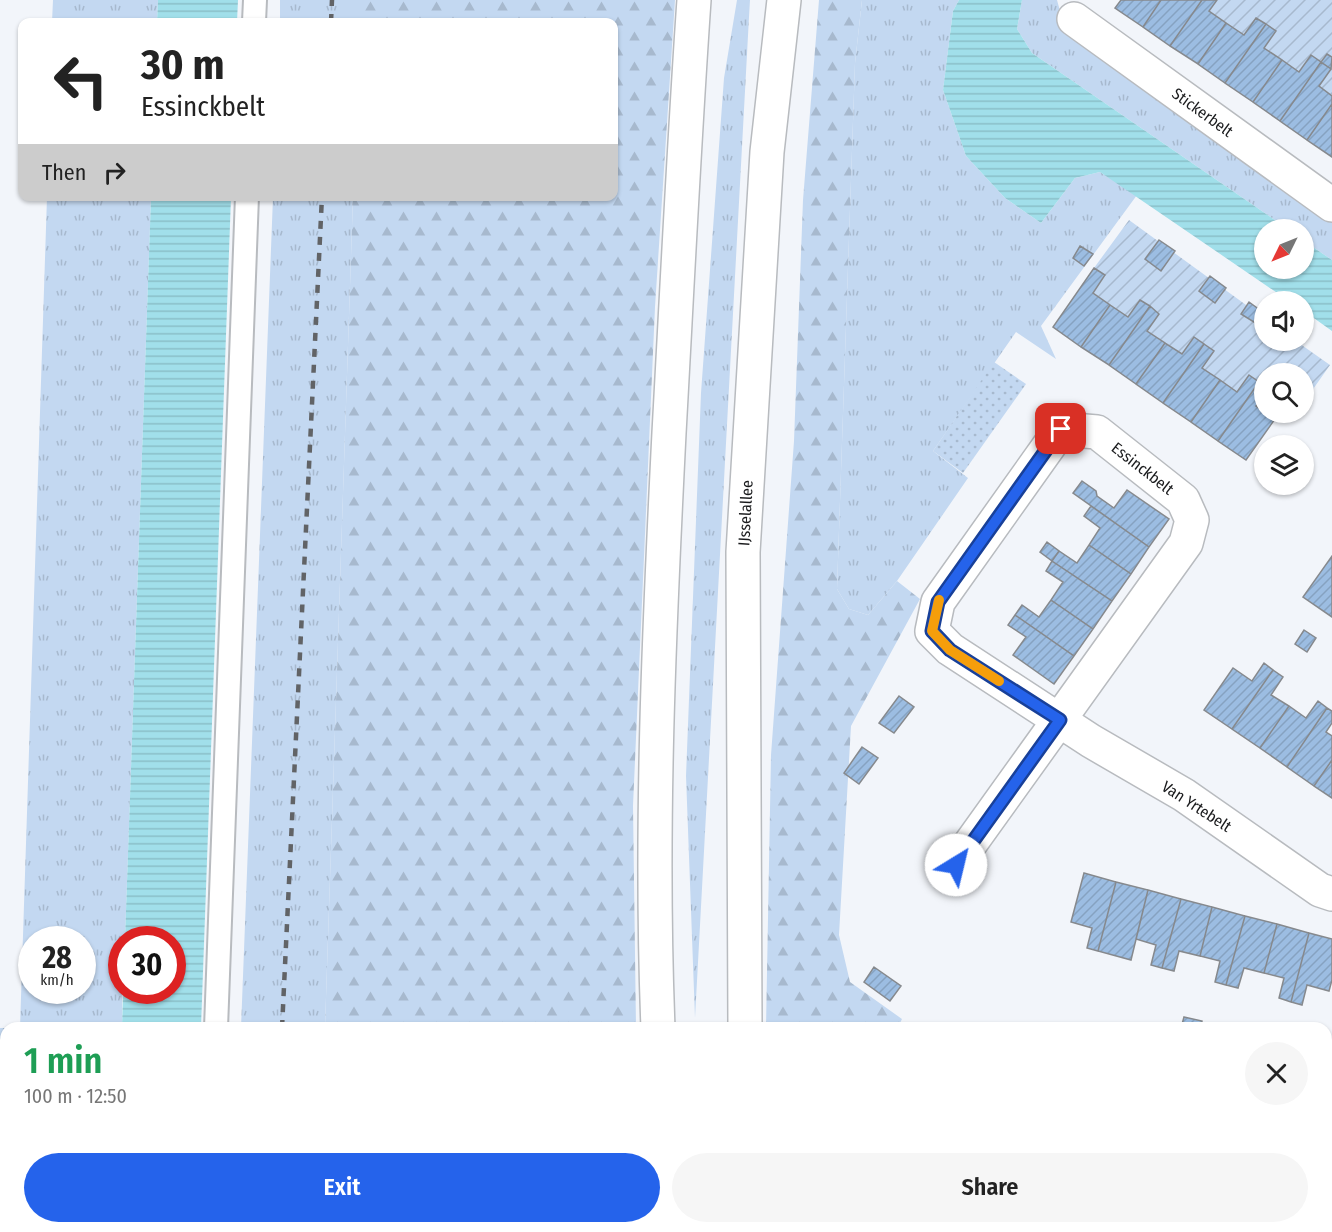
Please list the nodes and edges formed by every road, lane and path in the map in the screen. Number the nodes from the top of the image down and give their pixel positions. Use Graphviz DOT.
graph roads {
  1 [pos="255,0"];
  2 [pos="694,0"];
  3 [pos="784,0"];
  4 [pos="254,18"];
  5 [pos="1074,19"];
  6 [pos="247,201"];
  7 [pos="1332,205"];
  8 [pos="1060,720"];
  9 [pos="956,865"];
  10 [pos="1332,894"];
  11 [pos="216,1022"];
  12 [pos="658,1022"];
  13 [pos="745,1022"];
  1 -- 4 [label="lane"];
  2 -- 12 [label="main road"];
  3 -- 13 [label="main road, IJsselallee"];
  5 -- 7 [label="main road, Stickerbelt"];
  6 -- 11 [label="lane"];
  8 -- 8 [label="main road, Essinckbelt"];
  8 -- 9 [label="main road, Essinckbelt"];
  8 -- 10 [label="main road, Van Yrtebelt"];
}
